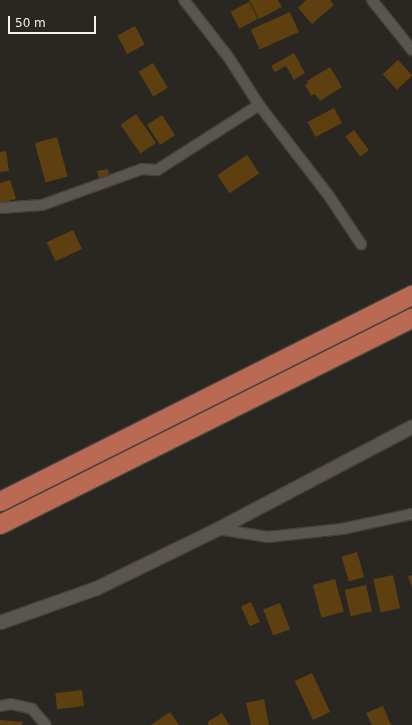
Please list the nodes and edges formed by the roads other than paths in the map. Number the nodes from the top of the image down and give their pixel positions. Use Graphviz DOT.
graph roads {
  1 [pos="184,0"];
  2 [pos="372,0"];
  3 [pos="412,50"];
  4 [pos="259,105"];
  5 [pos="0,208"];
  6 [pos="361,244"];
  7 [pos="412,295"];
  8 [pos="412,318"];
  9 [pos="412,426"];
  10 [pos="0,501"];
  11 [pos="412,514"];
  12 [pos="0,524"];
  13 [pos="216,530"];
  14 [pos="0,622"];
  15 [pos="0,706"];
  16 [pos="46,725"];
  1 -- 4 [label="street"];
  2 -- 3 [label="street"];
  4 -- 5 [label="street"];
  4 -- 6 [label="street"];
  7 -- 10 [label="highway"];
  8 -- 12 [label="highway"];
  9 -- 13 [label="street"];
  11 -- 13 [label="street"];
  13 -- 14 [label="street"];
  15 -- 16 [label="street"];
}
